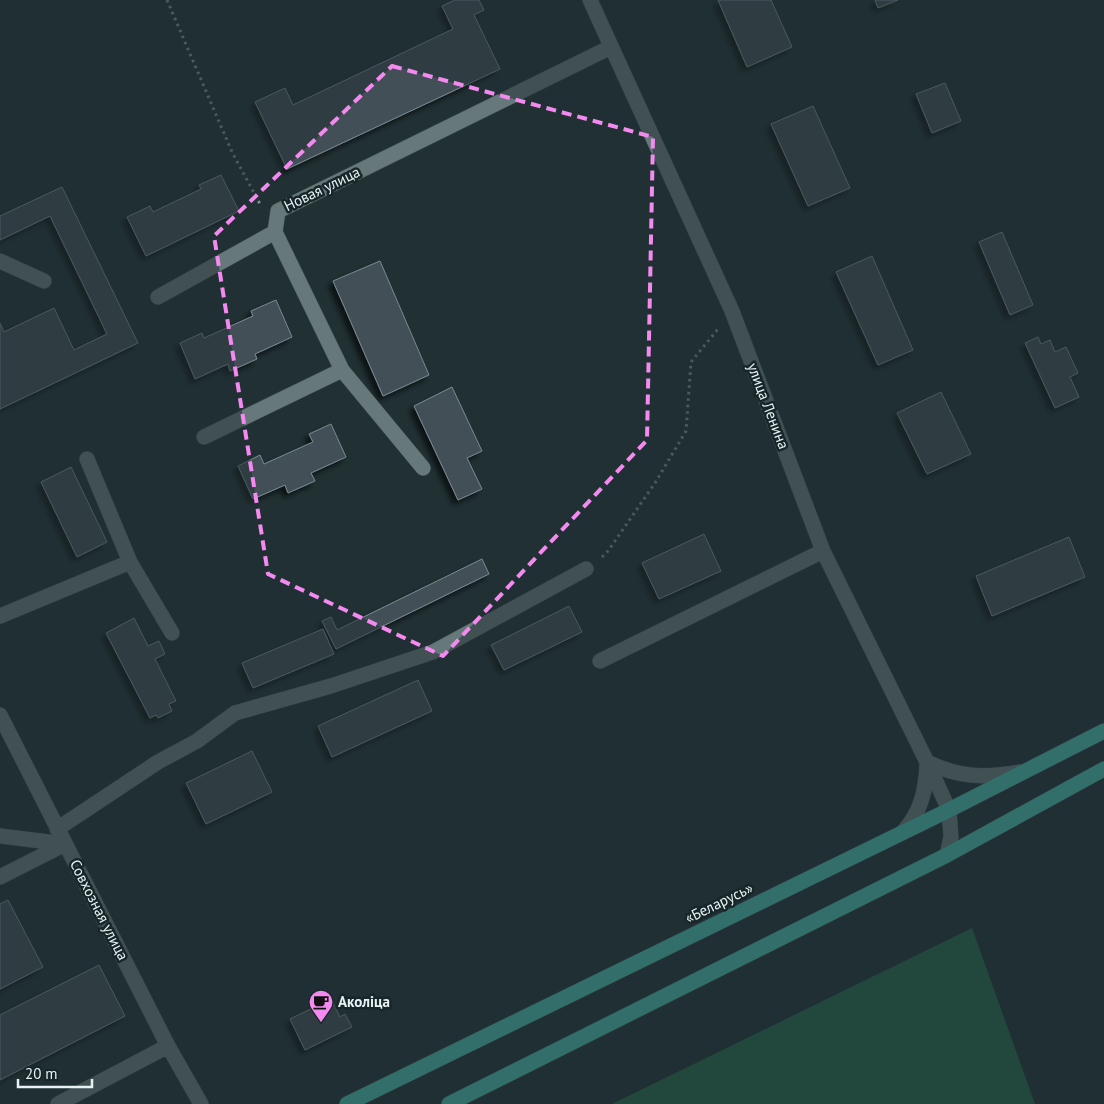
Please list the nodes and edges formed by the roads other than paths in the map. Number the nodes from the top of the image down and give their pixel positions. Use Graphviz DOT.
graph roads {
  1 [pos="590,0"];
  2 [pos="611,47"];
  3 [pos="275,232"];
  4 [pos="0,260"];
  5 [pos="44,281"];
  6 [pos="158,298"];
  7 [pos="342,370"];
  8 [pos="204,437"];
  9 [pos="87,459"];
  10 [pos="423,468"];
  11 [pos="823,551"];
  12 [pos="130,562"];
  13 [pos="586,570"];
  14 [pos="0,616"];
  15 [pos="172,634"];
  16 [pos="600,661"];
  17 [pos="0,716"];
  18 [pos="1104,731"];
  19 [pos="927,762"];
  20 [pos="1104,769"];
  21 [pos="1023,772"];
  22 [pos="949,810"];
  23 [pos="57,829"];
  24 [pos="902,833"];
  25 [pos="0,836"];
  26 [pos="65,844"];
  27 [pos="947,855"];
  28 [pos="0,877"];
  29 [pos="168,1046"];
  30 [pos="58,1104"];
  31 [pos="201,1104"];
  32 [pos="347,1104"];
  33 [pos="449,1104"];
  1 -- 2 [label="street, улица Ленина"];
  2 -- 3 [label="street, Новая улица"];
  2 -- 11 [label="street, улица Ленина"];
  3 -- 6 [label="street"];
  3 -- 7 [label="street, Новая улица"];
  4 -- 5 [label="street"];
  7 -- 8 [label="street"];
  7 -- 10 [label="street, Новая улица"];
  9 -- 12 [label="street"];
  11 -- 16 [label="street"];
  11 -- 19 [label="street, улица Ленина"];
  12 -- 14 [label="street"];
  12 -- 15 [label="street"];
  13 -- 23 [label="street"];
  17 -- 23 [label="street, Совхозная улица"];
  18 -- 21 [label="highway, «Беларусь»"];
  19 -- 21 [label="street"];
  19 -- 22 [label="street, улица Ленина"];
  19 -- 24 [label="street"];
  20 -- 27 [label="highway"];
  21 -- 22 [label="highway, «Беларусь»"];
  22 -- 24 [label="highway, «Беларусь»"];
  22 -- 27 [label="street"];
  23 -- 26 [label="street, Совхозная улица"];
  24 -- 32 [label="highway, «Беларусь»"];
  25 -- 26 [label="street"];
  26 -- 28 [label="street"];
  26 -- 29 [label="street, Совхозная улица"];
  27 -- 33 [label="highway"];
  29 -- 30 [label="street"];
  29 -- 31 [label="street, Совхозная улица"];
}
